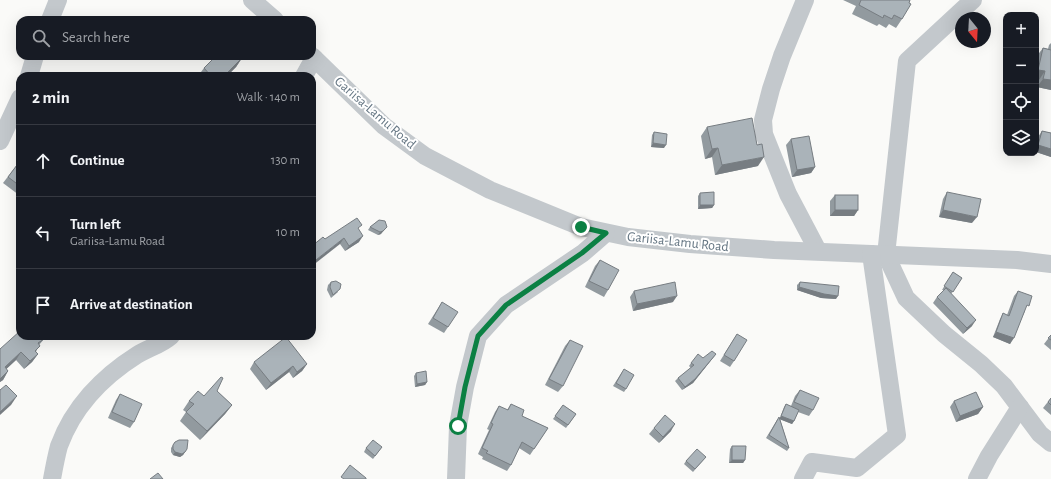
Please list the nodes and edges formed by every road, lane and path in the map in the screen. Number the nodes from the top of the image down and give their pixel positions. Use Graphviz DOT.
graph roads {
  1 [pos="58,0"];
  2 [pos="252,0"];
  3 [pos="805,0"];
  4 [pos="973,0"];
  5 [pos="52,16"];
  6 [pos="270,16"];
  7 [pos="34,60"];
  8 [pos="312,60"];
  9 [pos="316,60"];
  10 [pos="30,72"];
  11 [pos="306,72"];
  12 [pos="16,106"];
  13 [pos="0,140"];
  14 [pos="606,233"];
  15 [pos="818,251"];
  16 [pos="878,254"];
  17 [pos="1051,264"];
  18 [pos="167,340"];
  19 [pos="1020,407"];
  20 [pos="1051,443"];
  21 [pos="52,479"];
  22 [pos="456,479"];
  23 [pos="803,479"];
  24 [pos="977,479"];
  1 -- 5 [label="street"];
  2 -- 6 [label="street"];
  3 -- 15 [label="street"];
  4 -- 16 [label="street"];
  7 -- 10 [label="street"];
  8 -- 11 [label="street"];
  9 -- 14 [label="street, Gariisa-Lamu Road"];
  12 -- 13 [label="street"];
  14 -- 15 [label="street, Gariisa-Lamu Road"];
  14 -- 22 [label="street"];
  15 -- 16 [label="street, Gariisa-Lamu Road"];
  16 -- 17 [label="street, Gariisa-Lamu Road"];
  16 -- 19 [label="street"];
  16 -- 23 [label="street"];
  18 -- 21 [label="street"];
  19 -- 20 [label="street"];
  19 -- 24 [label="street"];
}
